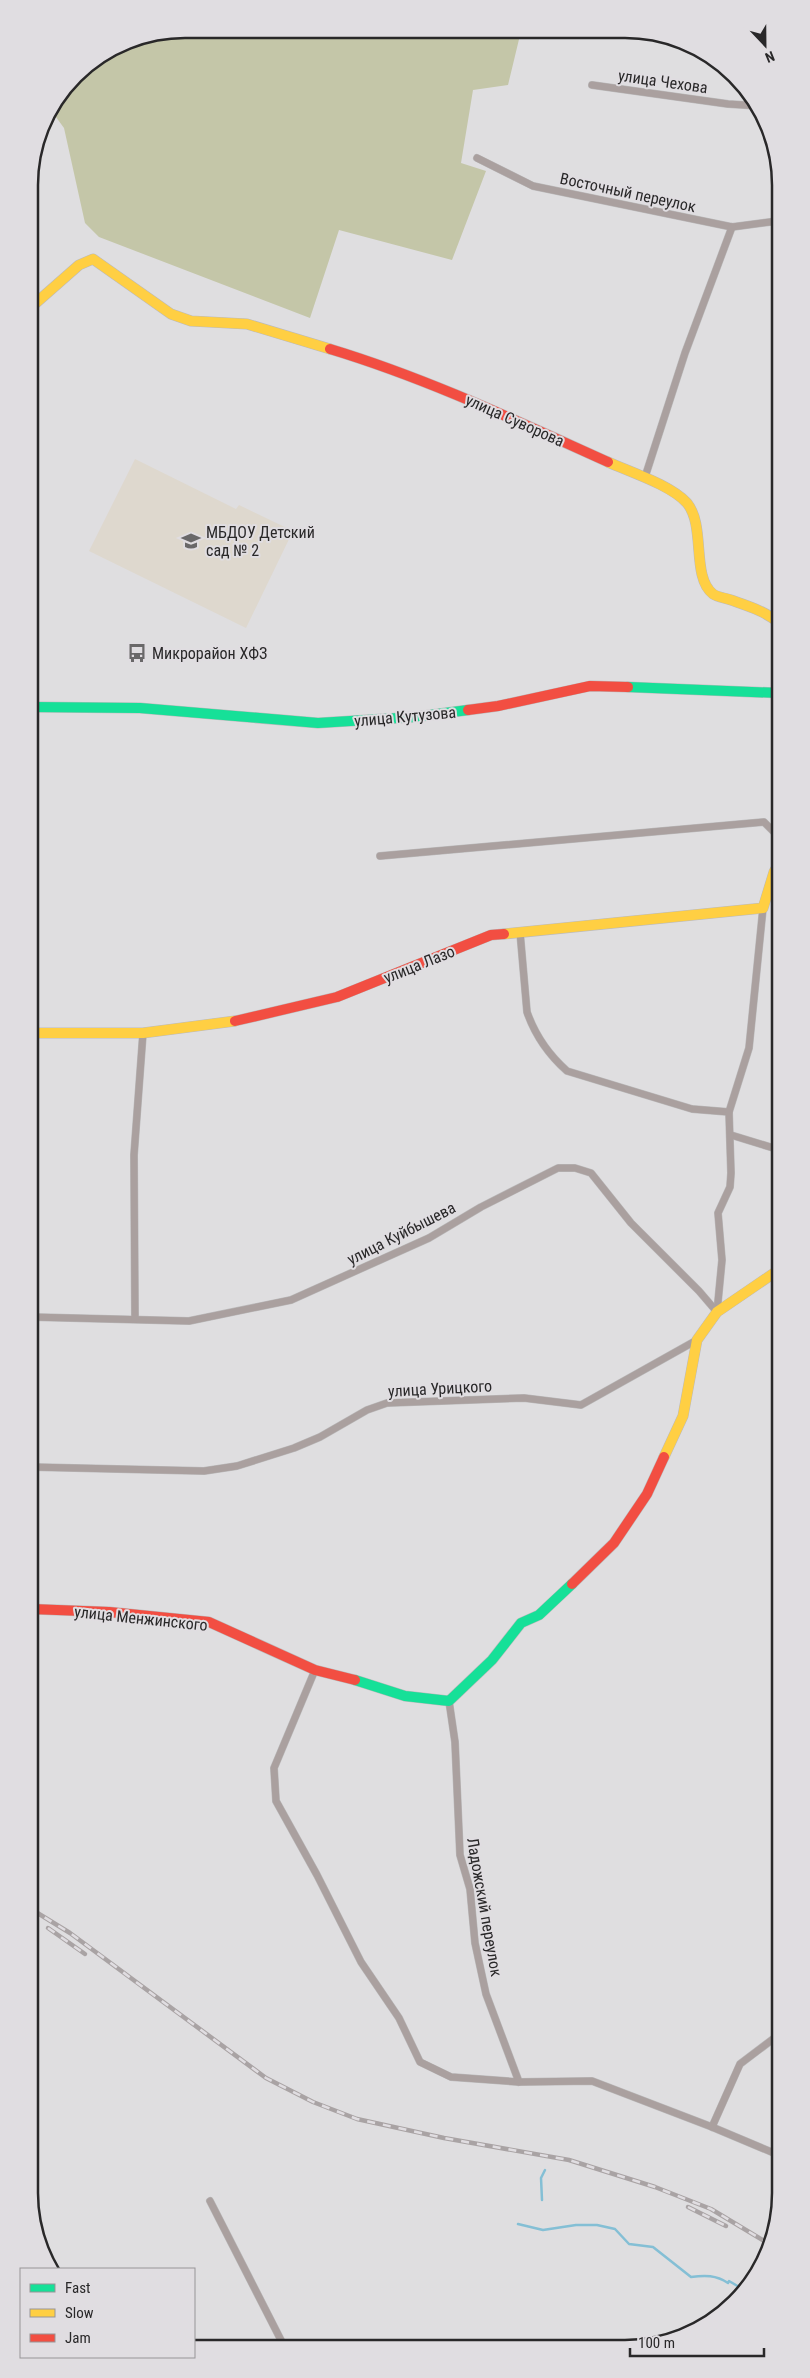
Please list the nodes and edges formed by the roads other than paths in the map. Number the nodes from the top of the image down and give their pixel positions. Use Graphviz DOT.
graph roads {
  1 [pos="592,85"];
  2 [pos="749,105"];
  3 [pos="477,158"];
  4 [pos="772,222"];
  5 [pos="732,227"];
  6 [pos="38,302"];
  7 [pos="645,478"];
  8 [pos="772,617"];
  9 [pos="772,693"];
  10 [pos="38,706"];
  11 [pos="772,830"];
  12 [pos="380,856"];
  13 [pos="772,879"];
  14 [pos="763,908"];
  15 [pos="520,932"];
  16 [pos="38,1033"];
  17 [pos="143,1033"];
  18 [pos="729,1112"];
  19 [pos="731,1135"];
  20 [pos="772,1148"];
  21 [pos="772,1274"];
  22 [pos="717,1312"];
  23 [pos="38,1317"];
  24 [pos="135,1319"];
  25 [pos="697,1340"];
  26 [pos="38,1467"];
  27 [pos="38,1609"];
  28 [pos="315,1670"];
  29 [pos="449,1701"];
  30 [pos="772,2040"];
  31 [pos="519,2082"];
  32 [pos="712,2127"];
  33 [pos="772,2152"];
  34 [pos="210,2201"];
  35 [pos="281,2340"];
  1 -- 2 [label="street, улица Чехова"];
  3 -- 5 [label="street, Восточный переулок"];
  4 -- 5 [label="street, Восточный переулок"];
  5 -- 7 [label="street"];
  6 -- 7 [label="street, улица Суворова"];
  7 -- 8 [label="street, улица Суворова"];
  9 -- 10 [label="street, улица Кутузова"];
  11 -- 12 [label="street"];
  13 -- 14 [label="street"];
  14 -- 15 [label="street, улица Лазо"];
  14 -- 18 [label="street"];
  15 -- 17 [label="street, улица Лазо"];
  15 -- 18 [label="street"];
  16 -- 17 [label="street, улица Лазо"];
  17 -- 24 [label="street"];
  18 -- 19 [label="street"];
  19 -- 20 [label="street"];
  19 -- 22 [label="street"];
  21 -- 22 [label="street"];
  22 -- 24 [label="street, улица Куйбышева"];
  22 -- 25 [label="street"];
  23 -- 24 [label="street, улица Куйбышева"];
  25 -- 26 [label="street, улица Урицкого"];
  25 -- 29 [label="street"];
  27 -- 28 [label="street, улица Менжинского"];
  28 -- 29 [label="street, улица Менжинского"];
  28 -- 31 [label="street"];
  29 -- 31 [label="street, Ладожский переулок"];
  30 -- 32 [label="street"];
  31 -- 32 [label="street"];
  32 -- 33 [label="street"];
  34 -- 35 [label="street"];
}
